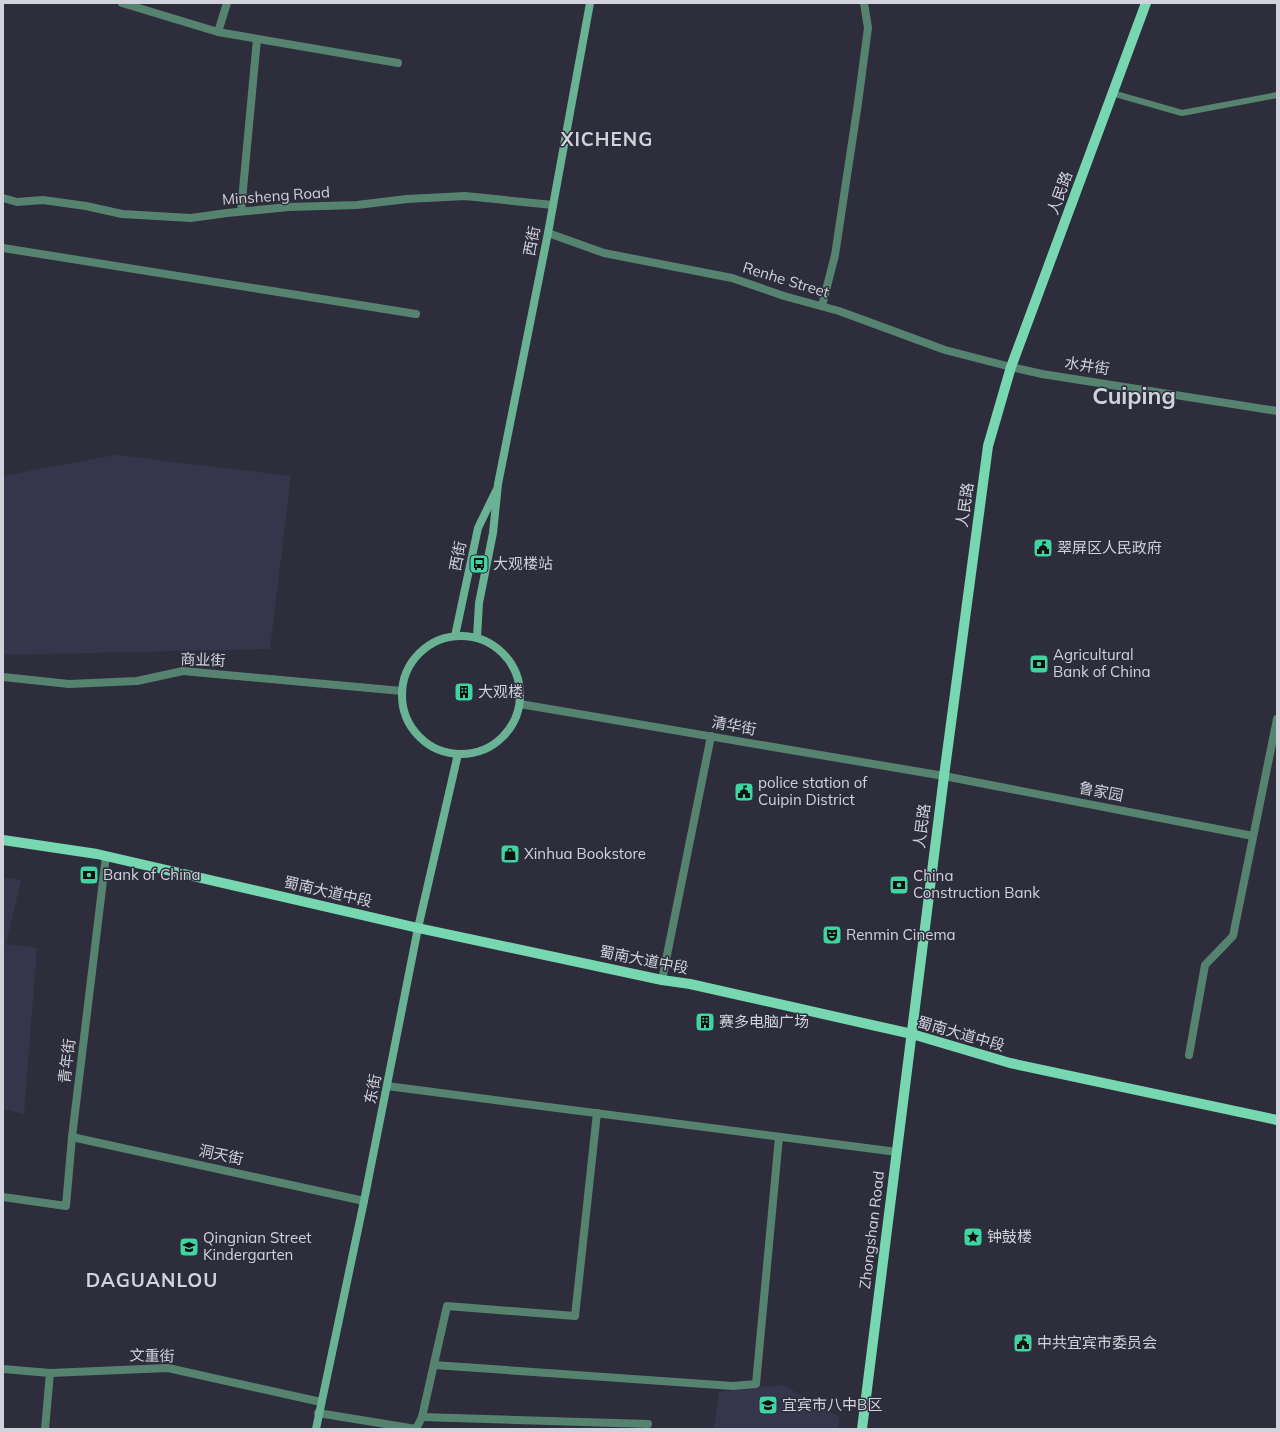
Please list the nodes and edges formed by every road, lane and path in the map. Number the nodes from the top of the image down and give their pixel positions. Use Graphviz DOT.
graph roads {
  1 [pos="122,3"];
  2 [pos="227,3"];
  3 [pos="590,3"];
  4 [pos="864,3"];
  5 [pos="1146,3"];
  6 [pos="218,32"];
  7 [pos="257,39"];
  8 [pos="398,63"];
  9 [pos="1112,93"];
  10 [pos="1277,95"];
  11 [pos="3,198"];
  12 [pos="553,205"];
  13 [pos="241,211"];
  14 [pos="548,233"];
  15 [pos="3,248"];
  16 [pos="822,306"];
  17 [pos="416,314"];
  18 [pos="1011,367"];
  19 [pos="1277,411"];
  20 [pos="498,484"];
  21 [pos="456,636"];
  22 [pos="477,637"];
  23 [pos="3,677"];
  24 [pos="402,691"];
  25 [pos="520,704"];
  26 [pos="1277,719"];
  27 [pos="711,736"];
  28 [pos="458,754"];
  29 [pos="944,776"];
  30 [pos="1253,836"];
  31 [pos="3,840"];
  32 [pos="106,856"];
  33 [pos="418,928"];
  34 [pos="662,980"];
  35 [pos="912,1034"];
  36 [pos="1189,1055"];
  37 [pos="388,1086"];
  38 [pos="597,1113"];
  39 [pos="1277,1120"];
  40 [pos="72,1137"];
  41 [pos="779,1137"];
  42 [pos="897,1152"];
  43 [pos="3,1197"];
  44 [pos="364,1201"];
  45 [pos="434,1365"];
  46 [pos="3,1369"];
  47 [pos="50,1373"];
  48 [pos="321,1402"];
  49 [pos="318,1413"];
  50 [pos="422,1417"];
  51 [pos="648,1424"];
  52 [pos="45,1429"];
  53 [pos="316,1429"];
  54 [pos="416,1429"];
  55 [pos="862,1429"];
  1 -- 6 [label="street"];
  2 -- 6 [label="street"];
  3 -- 12 [label="main road, 西街"];
  4 -- 16 [label="street"];
  5 -- 9 [label="main road, 人民路"];
  6 -- 7 [label="street"];
  7 -- 8 [label="street"];
  7 -- 13 [label="street"];
  9 -- 10 [label="lane"];
  9 -- 18 [label="main road, 人民路"];
  11 -- 13 [label="street, Minsheng Road"];
  12 -- 13 [label="street, Minsheng Road"];
  12 -- 14 [label="main road, 西街"];
  14 -- 16 [label="street, Renhe Street"];
  14 -- 20 [label="main road, 西街"];
  15 -- 17 [label="street"];
  16 -- 18 [label="street, Renhe Street"];
  18 -- 19 [label="street, 水井街"];
  18 -- 29 [label="main road, 人民路"];
  20 -- 21 [label="main road, 西街"];
  20 -- 22 [label="main road, 西街"];
  21 -- 22 [label="main road"];
  21 -- 24 [label="main road"];
  22 -- 25 [label="main road"];
  23 -- 24 [label="street, 商业街"];
  24 -- 28 [label="main road"];
  25 -- 27 [label="street, 清华街"];
  25 -- 28 [label="main road"];
  26 -- 30 [label="street"];
  27 -- 29 [label="street, 清华街"];
  27 -- 34 [label="street"];
  28 -- 33 [label="main road, 东街"];
  29 -- 30 [label="street, 鲁家园"];
  29 -- 35 [label="main road, 人民路"];
  30 -- 36 [label="street"];
  31 -- 32 [label="main road, 蜀南大道中段"];
  32 -- 33 [label="main road, 蜀南大道中段"];
  32 -- 40 [label="street, 青年街"];
  33 -- 34 [label="main road, 蜀南大道中段"];
  33 -- 37 [label="main road, 东街"];
  34 -- 35 [label="main road, 蜀南大道中段"];
  35 -- 39 [label="main road, 蜀南大道中段"];
  35 -- 42 [label="main road, Zhongshan Road"];
  37 -- 38 [label="street"];
  37 -- 44 [label="main road, 东街"];
  38 -- 41 [label="street"];
  38 -- 45 [label="street"];
  40 -- 43 [label="street, 青年街"];
  40 -- 44 [label="street, 洞天街"];
  41 -- 42 [label="street"];
  41 -- 45 [label="street"];
  42 -- 55 [label="main road, Zhongshan Road"];
  44 -- 48 [label="main road, 东街"];
  45 -- 50 [label="street"];
  46 -- 47 [label="street, 文重街"];
  47 -- 48 [label="street, 文重街"];
  47 -- 52 [label="street"];
  48 -- 49 [label="main road, 东街"];
  49 -- 53 [label="main road, 东街"];
  49 -- 54 [label="street"];
  50 -- 51 [label="street"];
  50 -- 54 [label="street"];
}
